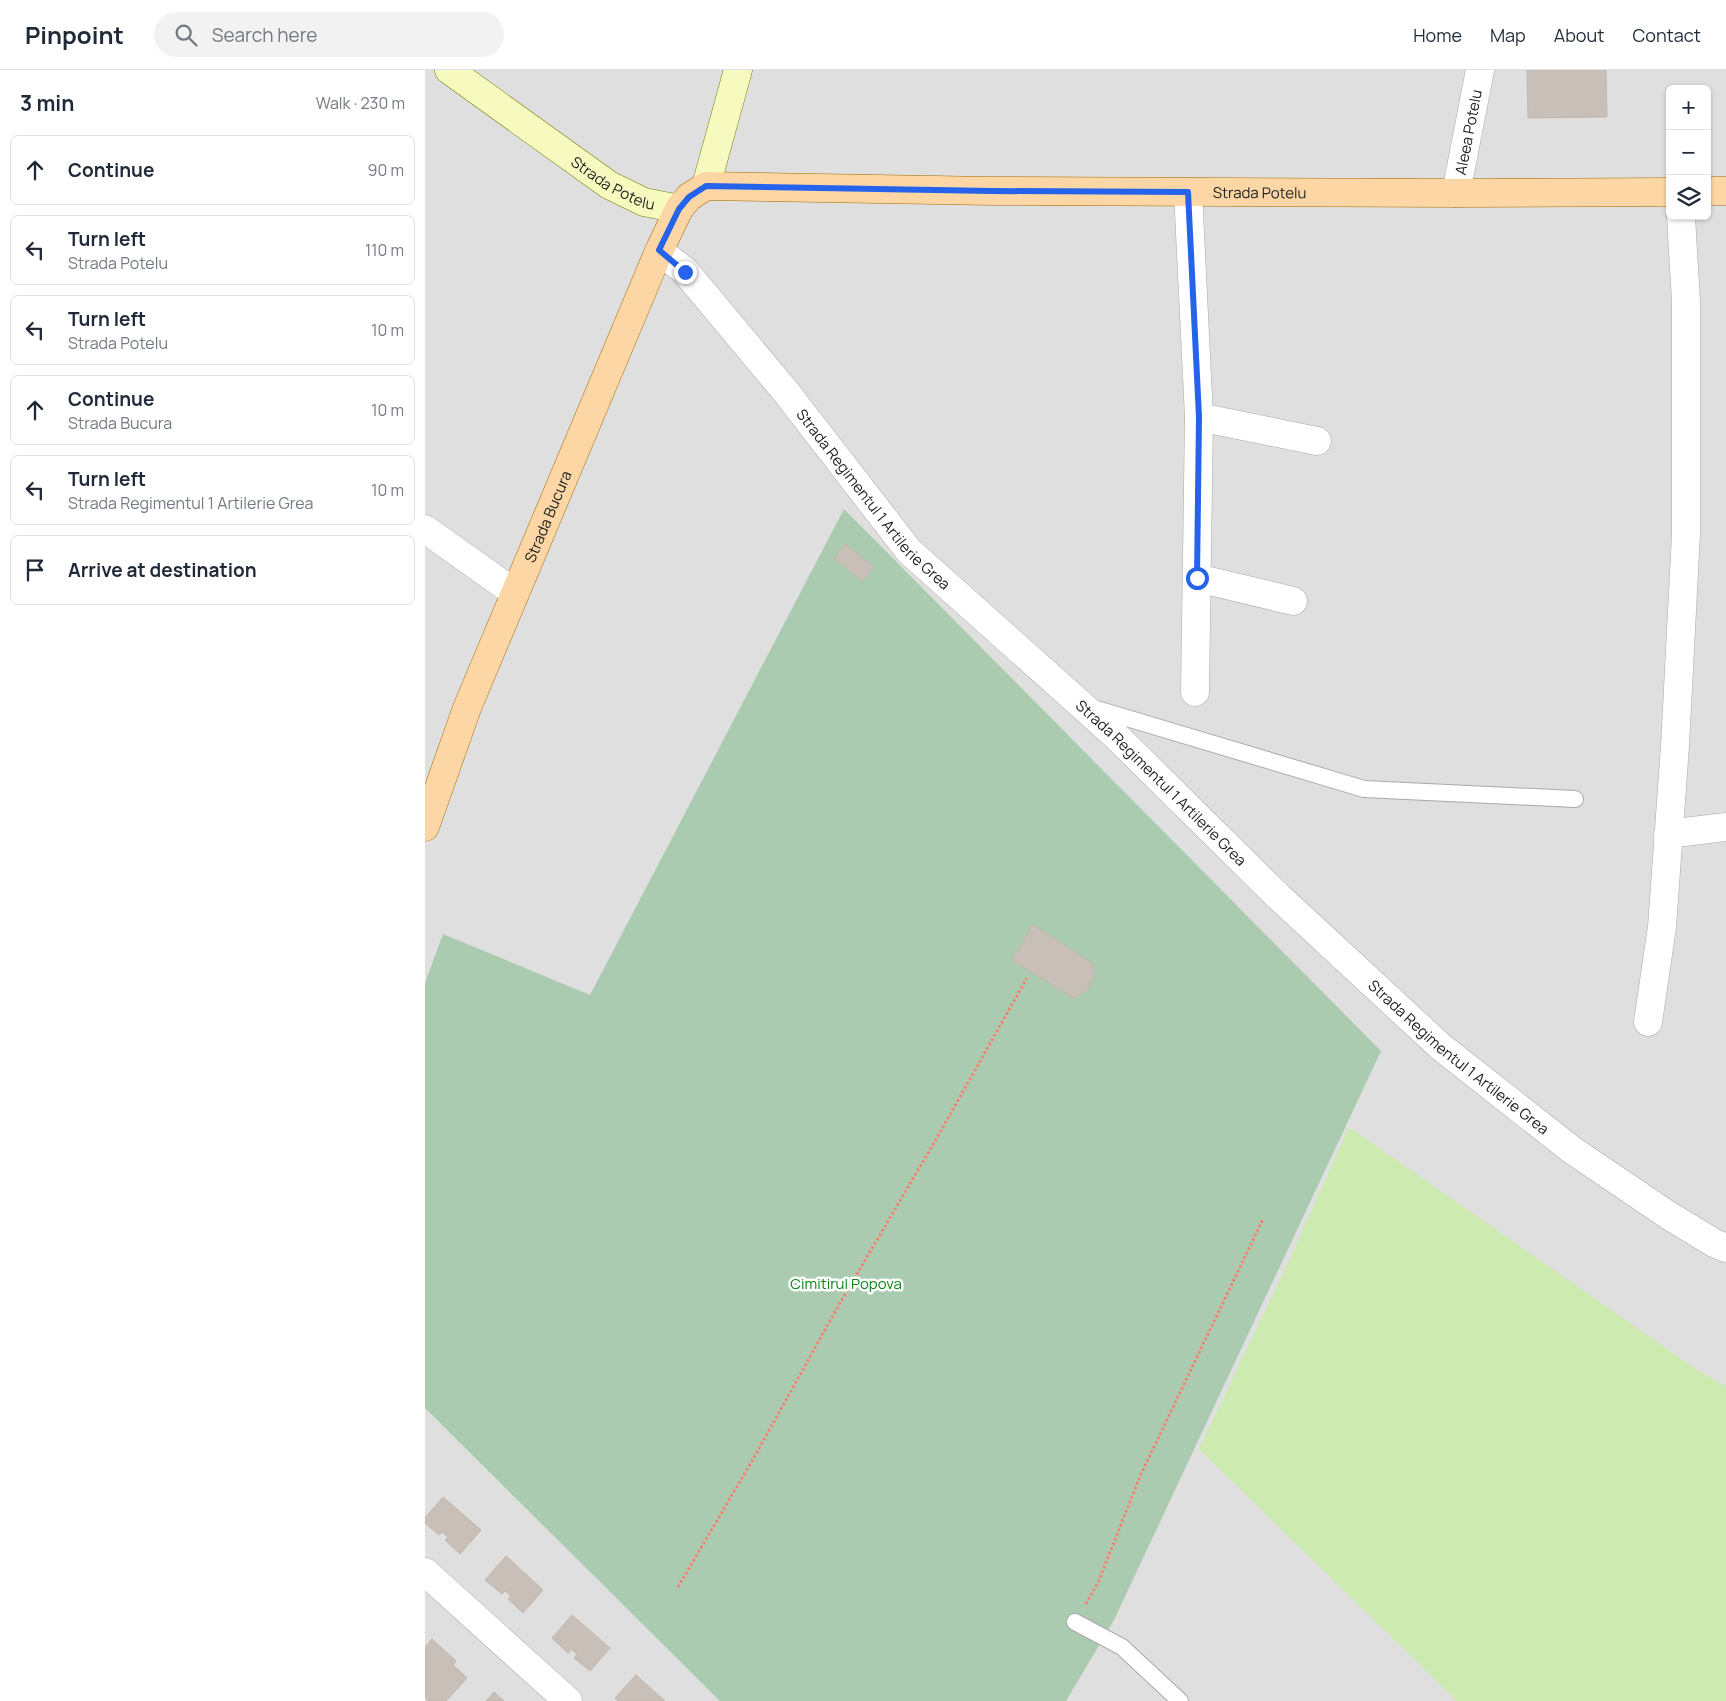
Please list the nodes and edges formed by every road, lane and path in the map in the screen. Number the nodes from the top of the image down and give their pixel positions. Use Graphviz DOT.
graph roads {
  1 [pos="449,70"];
  2 [pos="738,70"];
  3 [pos="1480,70"];
  4 [pos="706,186"];
  5 [pos="1726,190"];
  6 [pos="1711,191"];
  7 [pos="1188,192"];
  8 [pos="1666,192"];
  9 [pos="1456,193"];
  10 [pos="679,209"];
  11 [pos="1681,220"];
  12 [pos="659,250"];
  13 [pos="1199,417"];
  14 [pos="1317,442"];
  15 [pos="425,529"];
  16 [pos="1197,578"];
  17 [pos="515,593"];
  18 [pos="1293,600"];
  19 [pos="1195,692"];
  20 [pos="1081,704"];
  21 [pos="1575,799"];
  22 [pos="1726,827"];
  23 [pos="425,828"];
  24 [pos="1669,834"];
  25 [pos="1027,978"];
  26 [pos="1648,1022"];
  27 [pos="1263,1219"];
  28 [pos="1726,1248"];
  29 [pos="425,1572"];
  30 [pos="679,1587"];
  31 [pos="1075,1622"];
  32 [pos="568,1701"];
  33 [pos="1180,1701"];
  1 -- 10 [label="street, Strada Potelu"];
  2 -- 4 [label="street"];
  3 -- 9 [label="street, Aleea Potelu"];
  4 -- 7 [label="main road, Strada Potelu"];
  4 -- 10 [label="main road"];
  5 -- 6 [label="main road"];
  7 -- 9 [label="main road, Strada Potelu"];
  7 -- 13 [label="street"];
  8 -- 9 [label="main road, Strada Potelu"];
  10 -- 12 [label="main road, Strada Bucura"];
  11 -- 24 [label="street"];
  12 -- 17 [label="main road, Strada Bucura"];
  12 -- 20 [label="street, Strada Regimentul 1 Artilerie Grea"];
  13 -- 14 [label="street"];
  13 -- 16 [label="street"];
  15 -- 17 [label="street"];
  16 -- 18 [label="street"];
  16 -- 19 [label="street"];
  17 -- 23 [label="main road, Strada Bucura"];
  20 -- 21 [label="lane"];
  20 -- 28 [label="street, Strada Regimentul 1 Artilerie Grea"];
  22 -- 24 [label="street"];
  24 -- 26 [label="street"];
  25 -- 30 [label="path"];
  27 -- 31 [label="path"];
  29 -- 32 [label="street"];
  31 -- 33 [label="lane"];
}
